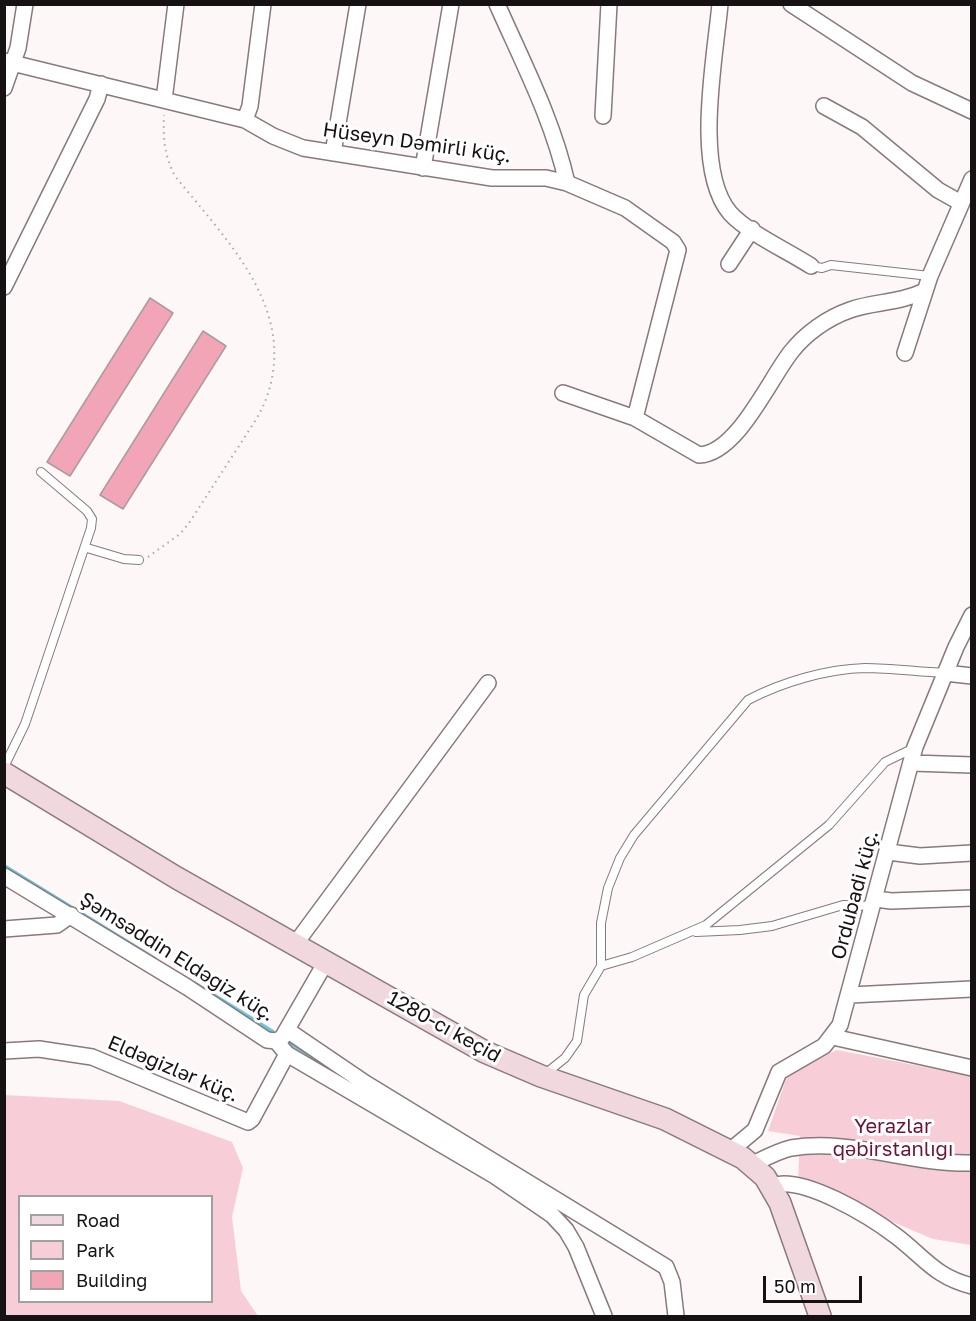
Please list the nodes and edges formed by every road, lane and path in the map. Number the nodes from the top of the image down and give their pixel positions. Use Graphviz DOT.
graph roads {
  1 [pos="25,4"];
  2 [pos="176,4"];
  3 [pos="263,4"];
  4 [pos="358,4"];
  5 [pos="451,4"];
  6 [pos="497,4"];
  7 [pos="609,4"];
  8 [pos="720,4"];
  9 [pos="791,4"];
  10 [pos="9,62"];
  11 [pos="101,84"];
  12 [pos="4,88"];
  13 [pos="164,100"];
  14 [pos="824,105"];
  15 [pos="972,111"];
  16 [pos="603,116"];
  17 [pos="245,120"];
  18 [pos="333,153"];
  19 [pos="423,168"];
  20 [pos="972,179"];
  21 [pos="567,183"];
  22 [pos="961,203"];
  23 [pos="752,229"];
  24 [pos="729,264"];
  25 [pos="811,266"];
  26 [pos="927,284"];
  27 [pos="4,286"];
  28 [pos="905,353"];
  29 [pos="563,393"];
  30 [pos="635,418"];
  31 [pos="41,472"];
  32 [pos="87,548"];
  33 [pos="139,560"];
  34 [pos="972,615"];
  35 [pos="945,673"];
  36 [pos="972,676"];
  37 [pos="488,683"];
  38 [pos="915,747"];
  39 [pos="912,763"];
  40 [pos="972,765"];
  41 [pos="4,767"];
  42 [pos="4,773"];
  43 [pos="888,852"];
  44 [pos="972,854"];
  45 [pos="4,876"];
  46 [pos="972,898"];
  47 [pos="875,902"];
  48 [pos="71,915"];
  49 [pos="4,929"];
  50 [pos="691,932"];
  51 [pos="296,943"];
  52 [pos="327,960"];
  53 [pos="601,966"];
  54 [pos="972,989"];
  55 [pos="850,994"];
  56 [pos="282,1036"];
  57 [pos="833,1037"];
  58 [pos="4,1051"];
  59 [pos="286,1054"];
  60 [pos="972,1068"];
  61 [pos="541,1076"];
  62 [pos="731,1150"];
  63 [pos="972,1163"];
  64 [pos="753,1164"];
  65 [pos="771,1186"];
  66 [pos="972,1286"];
  67 [pos="604,1317"];
  68 [pos="676,1317"];
  69 [pos="820,1317"];
  1 -- 10 [label="street"];
  2 -- 13 [label="street"];
  3 -- 17 [label="street"];
  4 -- 18 [label="street"];
  5 -- 19 [label="street"];
  6 -- 21 [label="street"];
  7 -- 16 [label="street"];
  8 -- 23 [label="street"];
  9 -- 15 [label="street"];
  10 -- 11 [label="street, Hüseyn Dəmirli küç."];
  10 -- 12 [label="street"];
  11 -- 13 [label="street, Hüseyn Dəmirli küç."];
  11 -- 27 [label="street"];
  13 -- 17 [label="street, Hüseyn Dəmirli küç."];
  13 -- 33 [label="path"];
  14 -- 22 [label="street"];
  17 -- 18 [label="street, Hüseyn Dəmirli küç."];
  18 -- 19 [label="street, Hüseyn Dəmirli küç."];
  19 -- 21 [label="street, Hüseyn Dəmirli küç."];
  20 -- 22 [label="street"];
  21 -- 30 [label="street, Hüseyn Dəmirli küç."];
  22 -- 26 [label="street"];
  23 -- 24 [label="street"];
  23 -- 25 [label="street"];
  25 -- 26 [label="lane"];
  26 -- 28 [label="street"];
  26 -- 30 [label="street"];
  29 -- 30 [label="street"];
  31 -- 32 [label="lane"];
  32 -- 33 [label="lane"];
  32 -- 41 [label="lane"];
  34 -- 35 [label="street, Ordubadi küç."];
  35 -- 36 [label="street"];
  35 -- 38 [label="street, Ordubadi küç."];
  35 -- 53 [label="lane"];
  37 -- 51 [label="street"];
  38 -- 39 [label="street, Ordubadi küç."];
  38 -- 50 [label="lane"];
  39 -- 40 [label="street"];
  39 -- 43 [label="street, Ordubadi küç."];
  42 -- 51 [label="street, 1280-cı keçid"];
  43 -- 44 [label="street"];
  43 -- 47 [label="street, Ordubadi küç."];
  45 -- 48 [label="street, Şəmsəddin Eldəgiz küç."];
  46 -- 47 [label="street"];
  47 -- 50 [label="lane"];
  47 -- 55 [label="street, Ordubadi küç."];
  48 -- 49 [label="street"];
  48 -- 56 [label="street, Şəmsəddin Eldəgiz küç."];
  50 -- 53 [label="lane"];
  51 -- 52 [label="street, 1280-cı keçid"];
  52 -- 56 [label="street, Şəmsəddin Eldəgiz küç."];
  52 -- 61 [label="street, 1280-cı keçid"];
  53 -- 61 [label="lane"];
  54 -- 55 [label="street"];
  55 -- 57 [label="street, Ordubadi küç."];
  56 -- 59 [label="street"];
  56 -- 68 [label="street"];
  57 -- 60 [label="street"];
  57 -- 62 [label="street"];
  58 -- 59 [label="street, Eldəgizlər küç."];
  59 -- 67 [label="street"];
  61 -- 62 [label="street, 1280-cı keçid"];
  62 -- 64 [label="street, 1280-cı keçid"];
  63 -- 64 [label="street"];
  64 -- 65 [label="street, 1280-cı keçid"];
  65 -- 66 [label="street"];
  65 -- 69 [label="street, 1280-cı keçid"];
}
